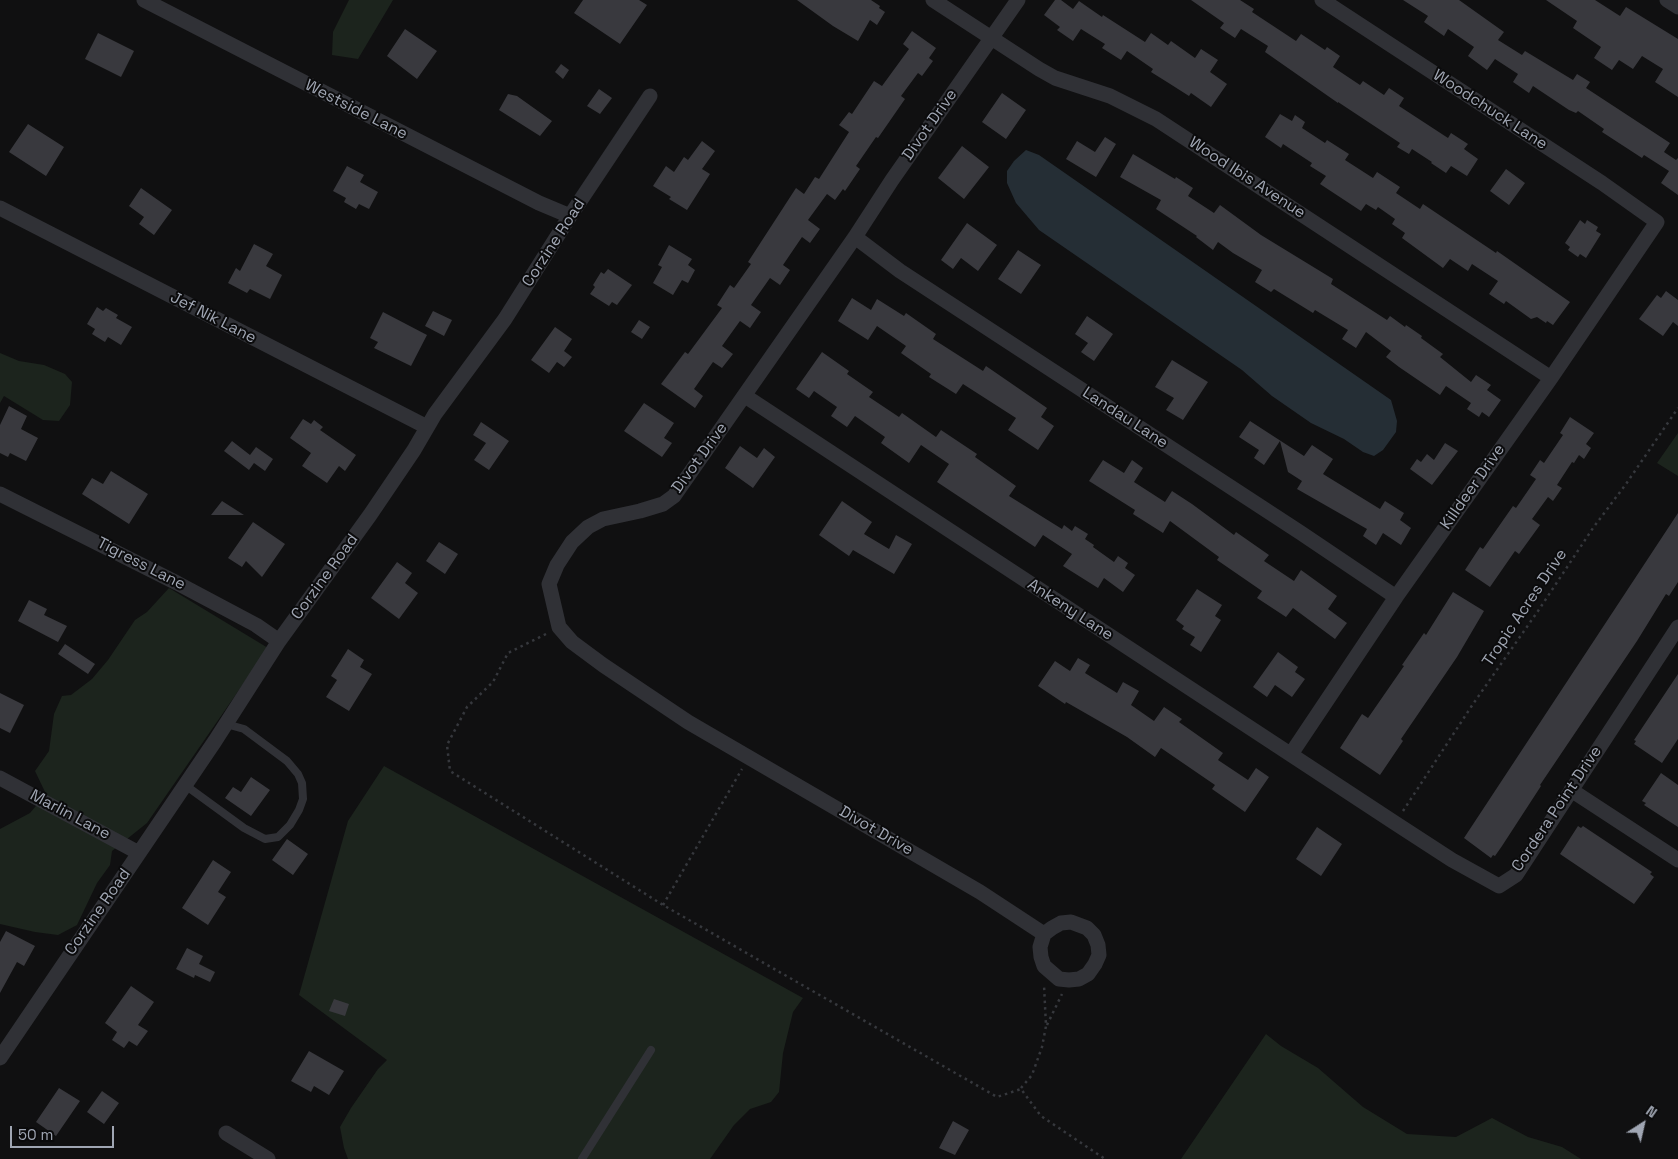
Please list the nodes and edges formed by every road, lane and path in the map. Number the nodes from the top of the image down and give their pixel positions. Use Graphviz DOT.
graph roads {
  1 [pos="144,0"];
  2 [pos="933,0"];
  3 [pos="1018,0"];
  4 [pos="1322,0"];
  5 [pos="1667,0"];
  6 [pos="1678,8"];
  7 [pos="992,38"];
  8 [pos="650,96"];
  9 [pos="0,208"];
  10 [pos="570,216"];
  11 [pos="1657,222"];
  12 [pos="855,237"];
  13 [pos="1550,378"];
  14 [pos="745,396"];
  15 [pos="1678,408"];
  16 [pos="427,427"];
  17 [pos="0,494"];
  18 [pos="1396,597"];
  19 [pos="559,627"];
  20 [pos="1678,627"];
  21 [pos="279,641"];
  22 [pos="226,724"];
  23 [pos="1291,754"];
  24 [pos="748,756"];
  25 [pos="0,778"];
  26 [pos="185,785"];
  27 [pos="1571,790"];
  28 [pos="1395,823"];
  29 [pos="139,853"];
  30 [pos="1678,860"];
  31 [pos="663,905"];
  32 [pos="1044,934"];
  33 [pos="1044,966"];
  34 [pos="1070,980"];
  35 [pos="1046,1026"];
  36 [pos="651,1050"];
  37 [pos="0,1058"];
  38 [pos="1021,1089"];
  39 [pos="226,1133"];
  40 [pos="268,1159"];
  41 [pos="582,1159"];
  42 [pos="1105,1159"];
  1 -- 10 [label="street, Westside Lane"];
  2 -- 7 [label="street, Wood Ibis Avenue"];
  3 -- 7 [label="street, Divot Drive"];
  4 -- 11 [label="street, Woodchuck Lane"];
  5 -- 6 [label="street"];
  7 -- 12 [label="street, Divot Drive"];
  7 -- 13 [label="street, Wood Ibis Avenue"];
  8 -- 10 [label="street, Corzine Road"];
  9 -- 16 [label="street, Jef Nik Lane"];
  10 -- 16 [label="street, Corzine Road"];
  11 -- 13 [label="street, Killdeer Drive"];
  12 -- 14 [label="street, Divot Drive"];
  12 -- 18 [label="street, Landau Lane"];
  13 -- 18 [label="street, Killdeer Drive"];
  14 -- 19 [label="street, Divot Drive"];
  14 -- 23 [label="street, Ankeny Lane"];
  15 -- 28 [label="path, Tropic Acres Drive"];
  16 -- 21 [label="street, Corzine Road"];
  17 -- 21 [label="street, Tigress Lane"];
  18 -- 23 [label="street, Killdeer Drive"];
  19 -- 24 [label="street, Divot Drive"];
  19 -- 31 [label="path"];
  20 -- 27 [label="street, Cordera Point Drive"];
  21 -- 22 [label="street, Corzine Road"];
  22 -- 26 [label="street, Corzine Road"];
  22 -- 26 [label="lane"];
  23 -- 28 [label="street, Ankeny Lane"];
  24 -- 31 [label="path"];
  24 -- 32 [label="street, Divot Drive"];
  25 -- 29 [label="street, Marlin Lane"];
  26 -- 29 [label="street, Corzine Road"];
  27 -- 28 [label="street, Cordera Point Drive"];
  27 -- 30 [label="street"];
  29 -- 37 [label="street, Corzine Road"];
  31 -- 38 [label="path"];
  32 -- 33 [label="street"];
  32 -- 34 [label="street"];
  33 -- 34 [label="street"];
  33 -- 35 [label="path"];
  34 -- 35 [label="path"];
  35 -- 38 [label="path"];
  36 -- 41 [label="lane"];
  38 -- 42 [label="path"];
  39 -- 40 [label="street"];
}
